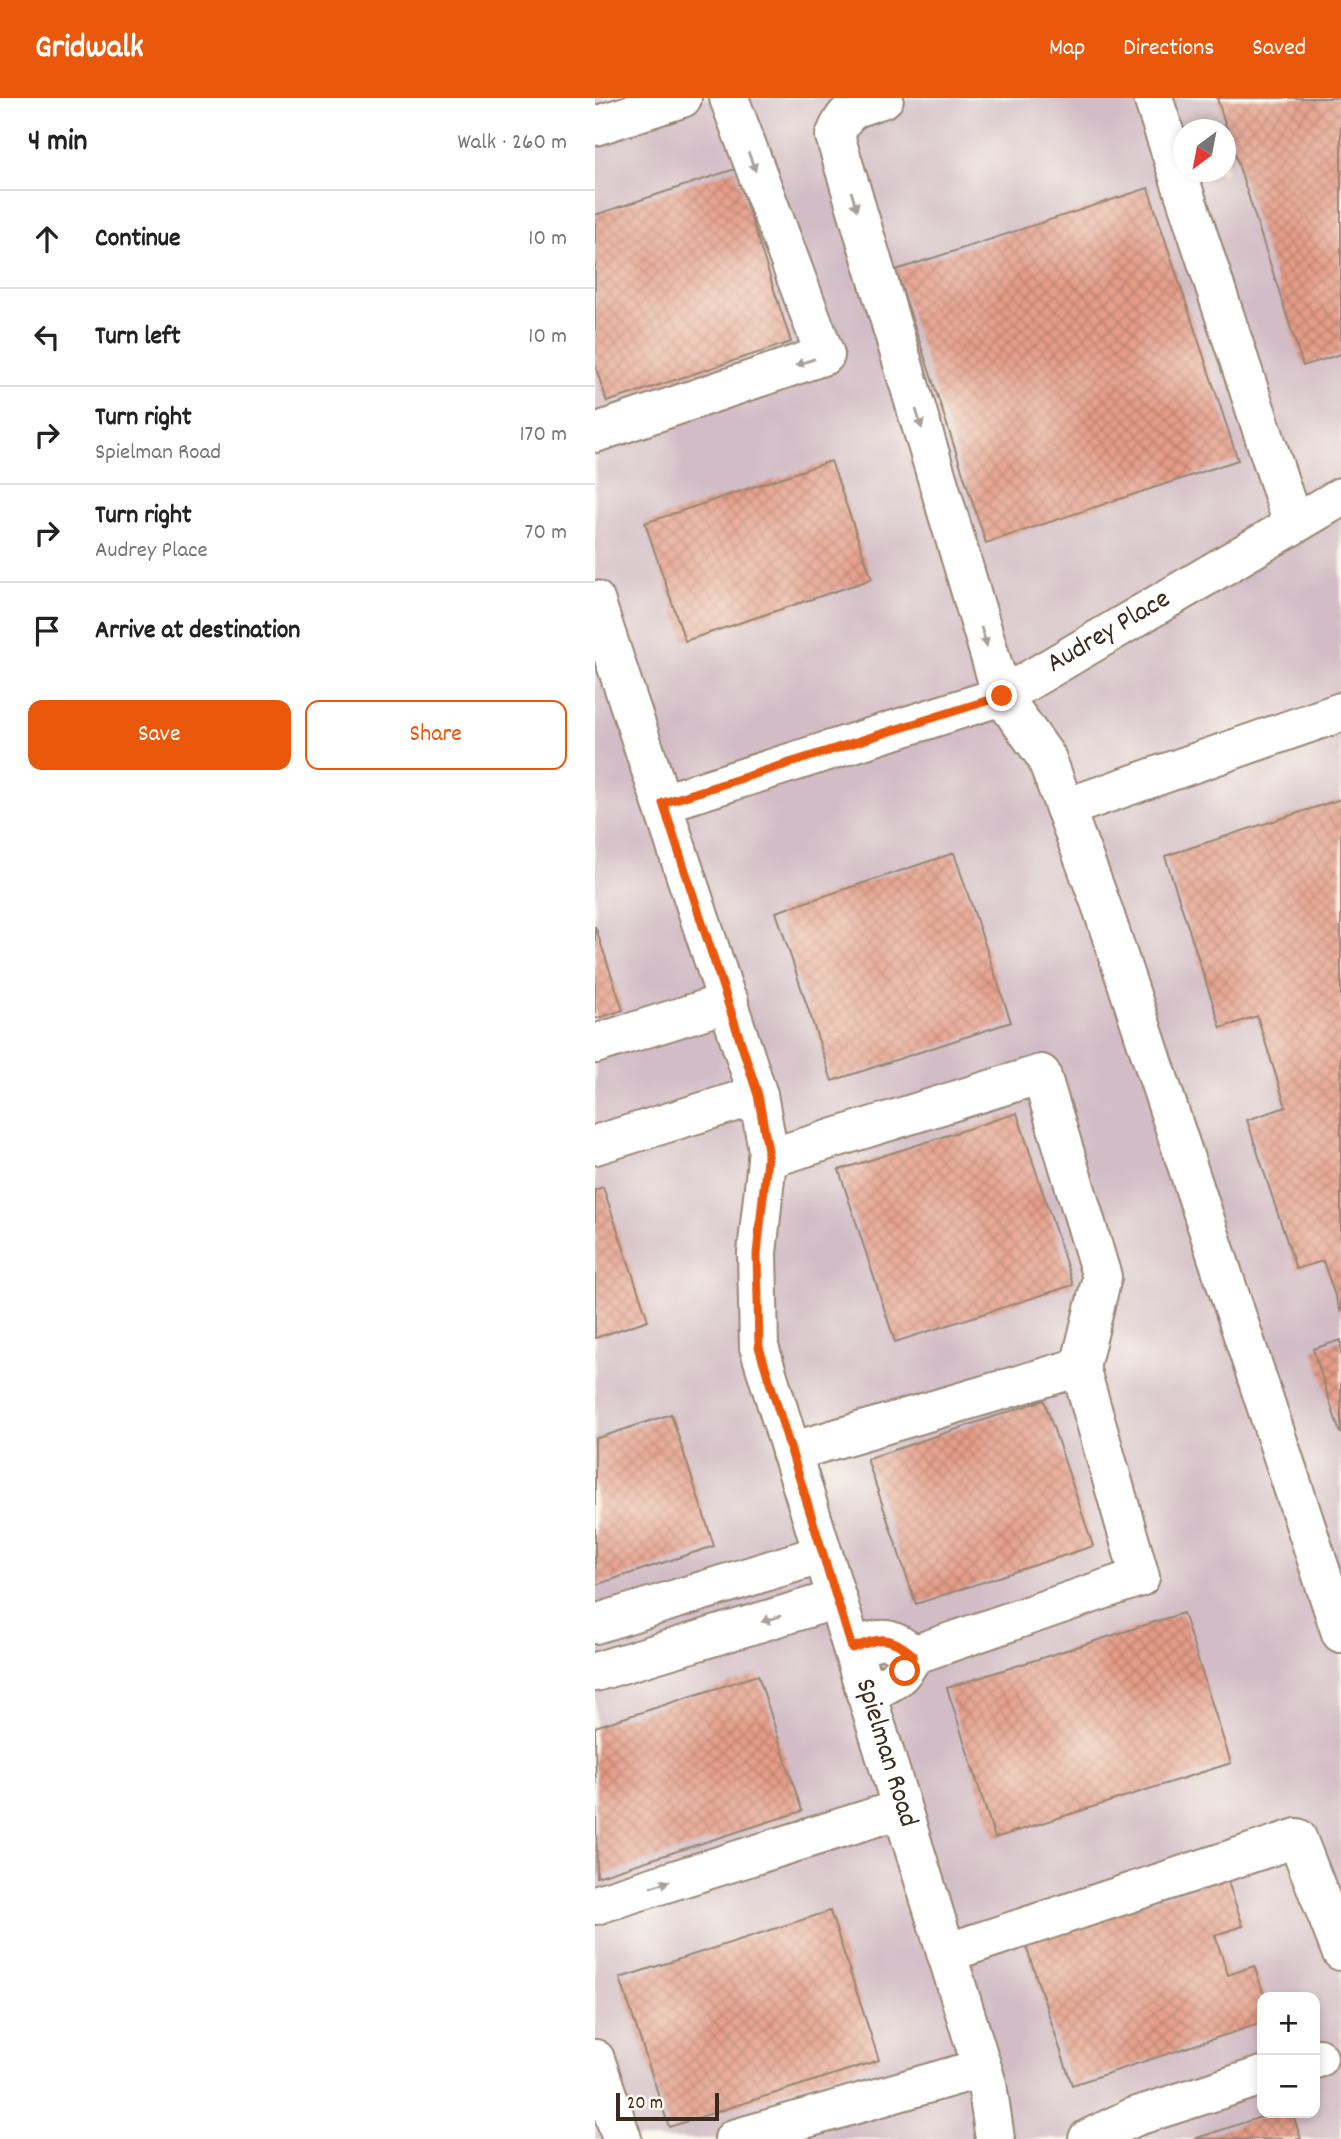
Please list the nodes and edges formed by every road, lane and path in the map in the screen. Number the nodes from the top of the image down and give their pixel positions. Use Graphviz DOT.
graph roads {
  1 [pos="682,98"];
  2 [pos="729,98"];
  3 [pos="884,98"];
  4 [pos="1153,98"];
  5 [pos="595,125"];
  6 [pos="595,433"];
  7 [pos="1341,497"];
  8 [pos="1293,524"];
  9 [pos="595,600"];
  10 [pos="602,644"];
  11 [pos="1002,696"];
  12 [pos="1341,712"];
  13 [pos="663,803"];
  14 [pos="1065,808"];
  15 [pos="729,1002"];
  16 [pos="595,1044"];
  17 [pos="758,1095"];
  18 [pos="595,1145"];
  19 [pos="767,1159"];
  20 [pos="1080,1367"];
  21 [pos="791,1452"];
  22 [pos="823,1554"];
  23 [pos="837,1600"];
  24 [pos="595,1624"];
  25 [pos="1341,1633"];
  26 [pos="852,1648"];
  27 [pos="913,1655"];
  28 [pos="595,1672"];
  29 [pos="866,1694"];
  30 [pos="901,1809"];
  31 [pos="595,1905"];
  32 [pos="1341,1951"];
  33 [pos="946,1953"];
  34 [pos="595,2059"];
  35 [pos="982,2068"];
  36 [pos="1257,2078"];
  37 [pos="622,2139"];
  38 [pos="734,2139"];
  39 [pos="995,2139"];
  40 [pos="1088,2139"];
  1 -- 5 [label="street"];
  2 -- 6 [label="street, one-way"];
  3 -- 11 [label="street, one-way"];
  4 -- 8 [label="street"];
  7 -- 8 [label="street, Audrey Place"];
  8 -- 11 [label="street, Audrey Place"];
  9 -- 10 [label="street, Spielman Road"];
  10 -- 13 [label="street, Spielman Road"];
  11 -- 13 [label="street, Audrey Place"];
  11 -- 14 [label="street"];
  12 -- 14 [label="street"];
  13 -- 15 [label="street, Spielman Road"];
  14 -- 25 [label="street"];
  15 -- 16 [label="street"];
  15 -- 17 [label="street, Spielman Road"];
  17 -- 18 [label="street"];
  17 -- 19 [label="street, Spielman Road"];
  19 -- 20 [label="street"];
  19 -- 21 [label="street, Spielman Road"];
  20 -- 21 [label="street"];
  20 -- 27 [label="street"];
  21 -- 22 [label="street, Spielman Road"];
  22 -- 23 [label="street, Spielman Road"];
  22 -- 24 [label="street"];
  23 -- 26 [label="street, Spielman Road"];
  23 -- 28 [label="street, one-way"];
  26 -- 27 [label="street"];
  26 -- 29 [label="street, Spielman Road"];
  27 -- 29 [label="street"];
  29 -- 30 [label="street, Spielman Road"];
  31 -- 30 [label="street, one-way"];
  30 -- 33 [label="street, Spielman Road"];
  32 -- 33 [label="street"];
  33 -- 35 [label="street, Spielman Road"];
  34 -- 37 [label="street"];
  35 -- 38 [label="street"];
  35 -- 39 [label="street, Spielman Road"];
  36 -- 40 [label="street"];
}
